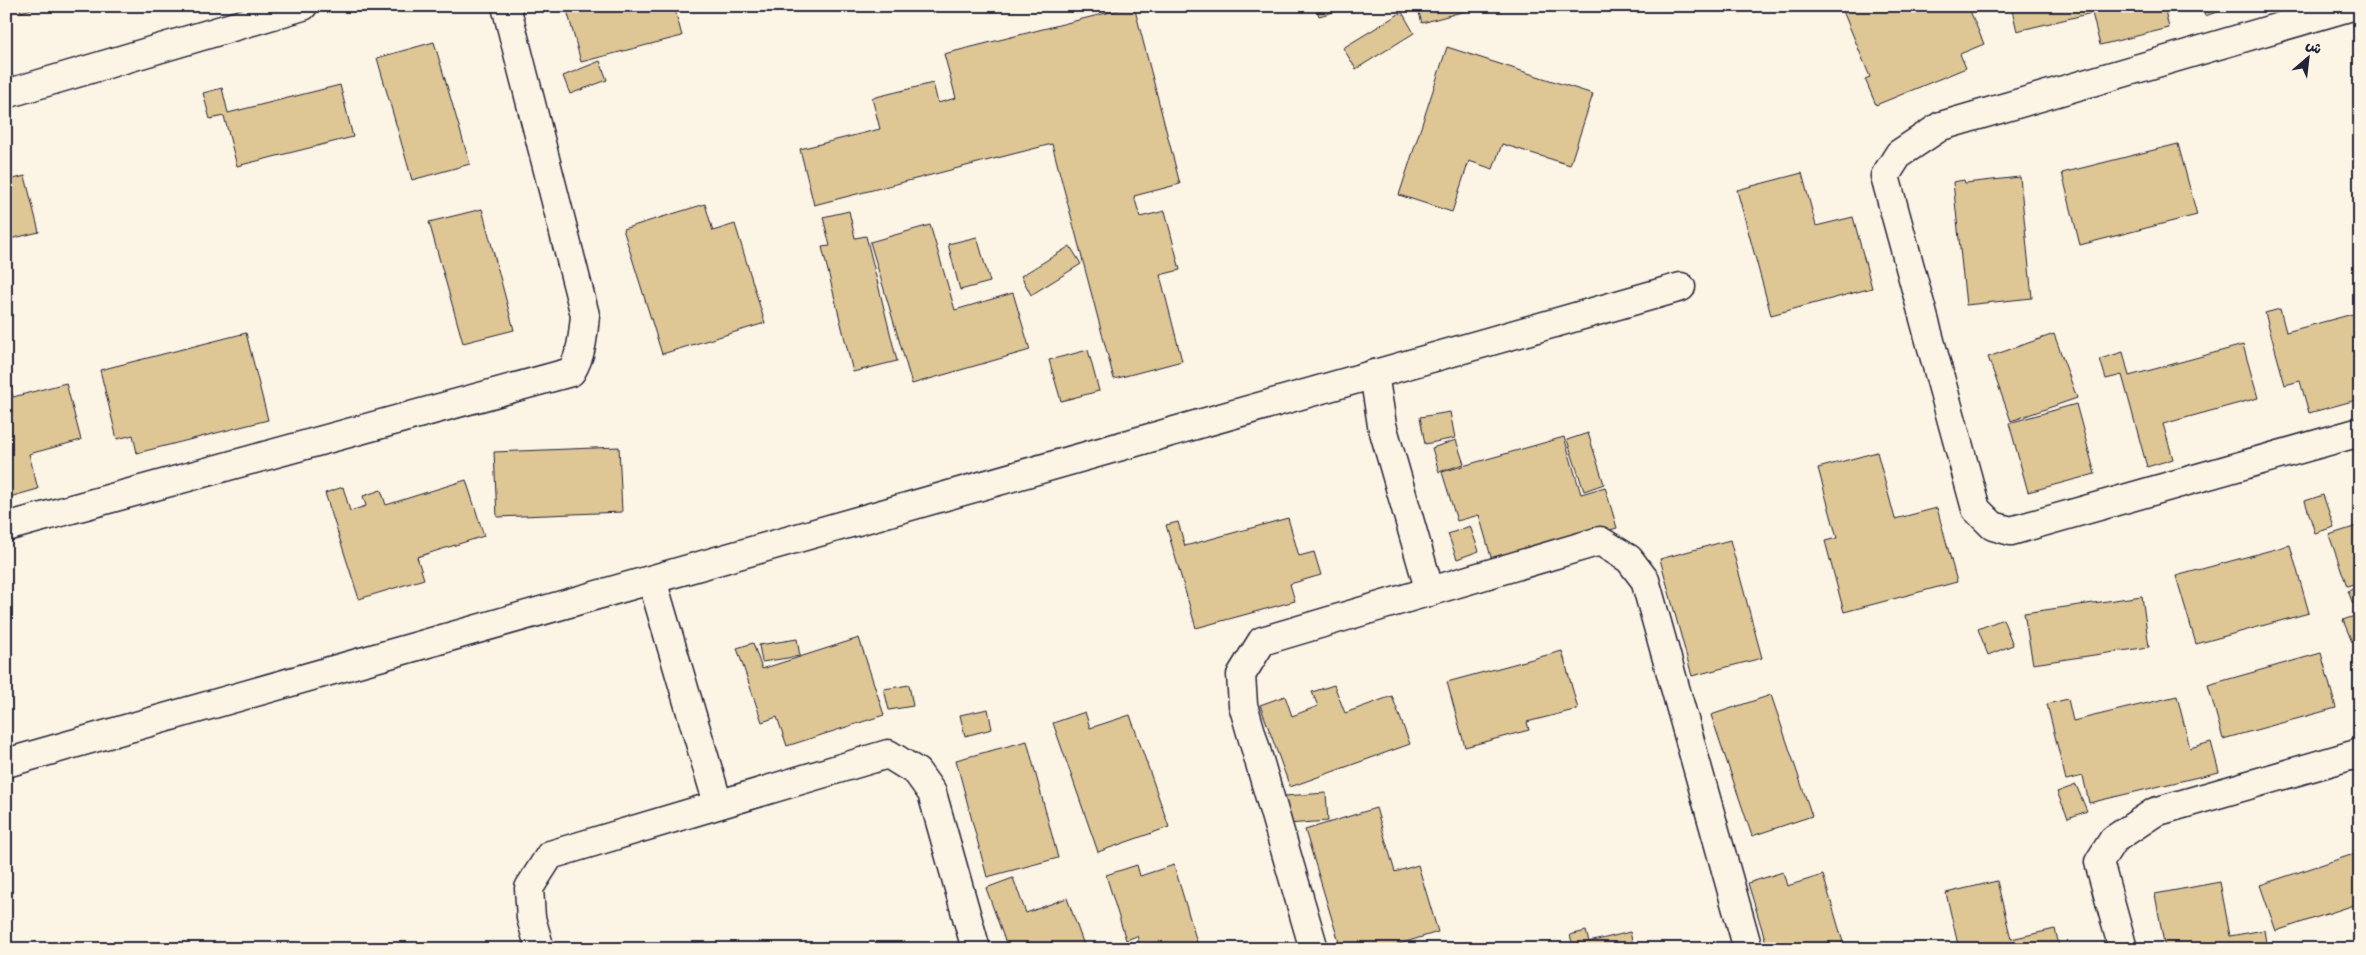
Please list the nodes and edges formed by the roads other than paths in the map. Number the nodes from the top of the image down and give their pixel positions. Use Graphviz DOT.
graph roads {
  1 [pos="303,6"];
  2 [pos="506,6"];
  3 [pos="2352,6"];
  4 [pos="6,94"];
  5 [pos="1681,288"];
  6 [pos="1374,374"];
  7 [pos="2360,432"];
  8 [pos="6,527"];
  9 [pos="652,580"];
  10 [pos="1430,592"];
  11 [pos="2360,753"];
  12 [pos="6,763"];
  13 [pos="718,804"];
  14 [pos="540,949"];
  15 [pos="976,949"];
  16 [pos="1314,949"];
  17 [pos="1748,949"];
  18 [pos="2123,949"];
  1 -- 4 [label="street"];
  2 -- 8 [label="street"];
  3 -- 7 [label="street"];
  5 -- 6 [label="street"];
  6 -- 9 [label="street"];
  6 -- 10 [label="street"];
  9 -- 12 [label="street"];
  9 -- 13 [label="street"];
  10 -- 16 [label="street"];
  10 -- 17 [label="street"];
  11 -- 18 [label="street"];
  13 -- 14 [label="street"];
  13 -- 15 [label="street"];
}
